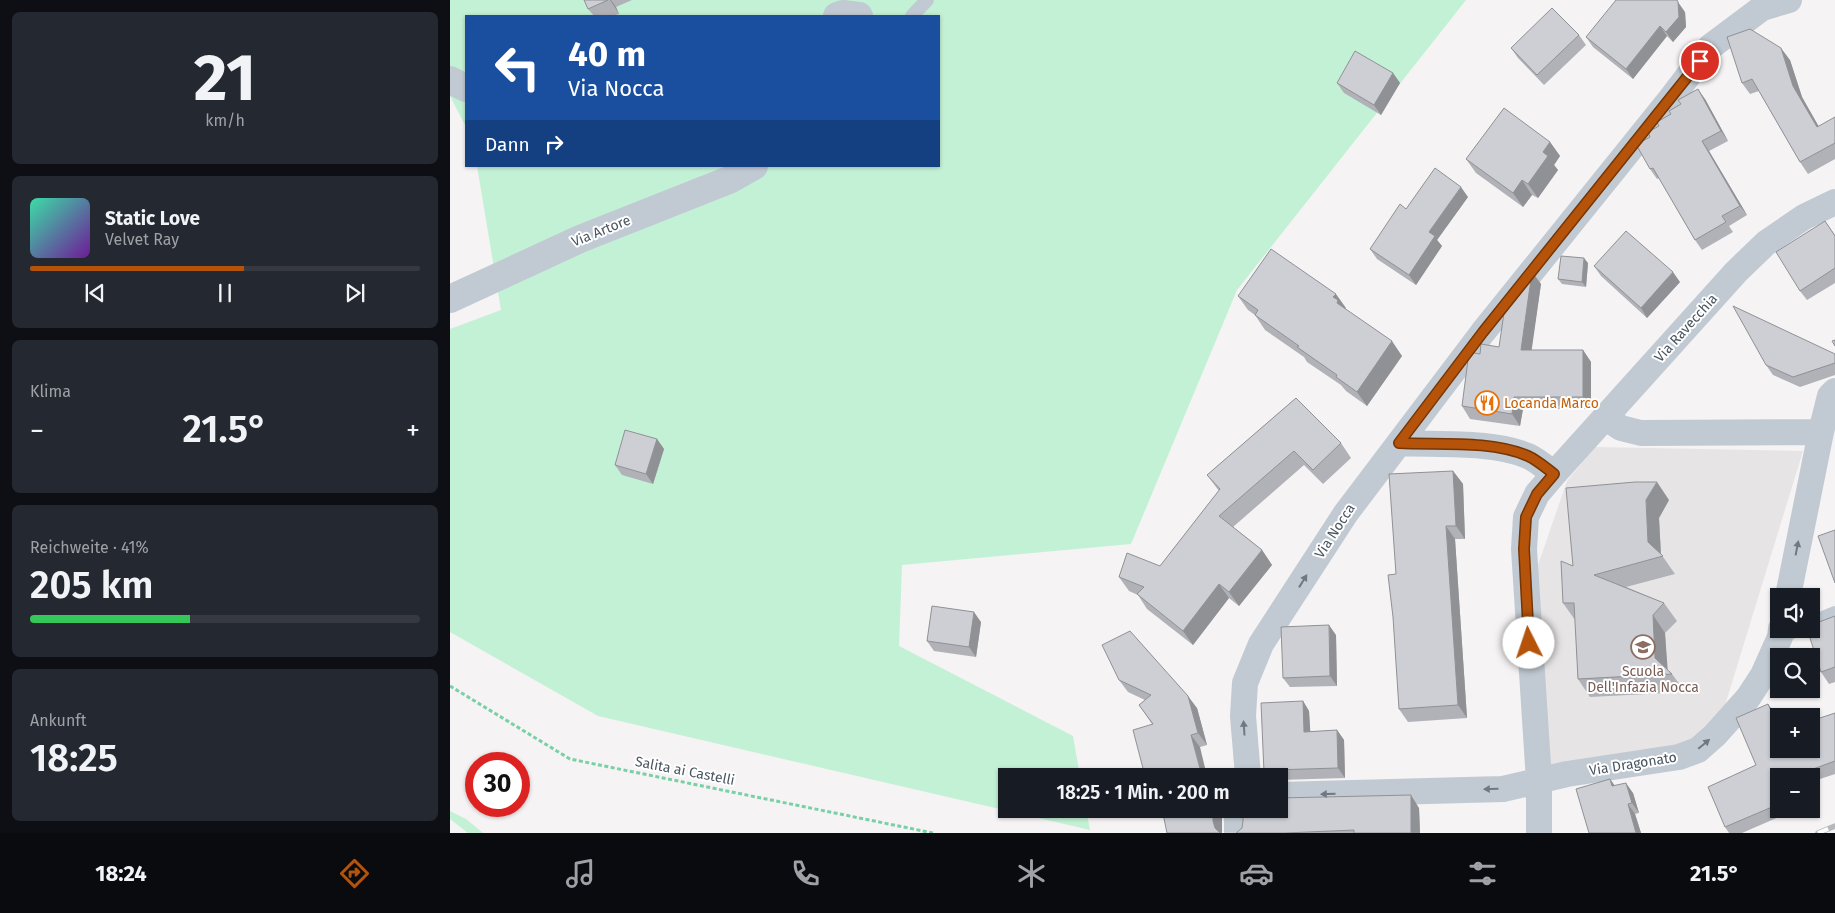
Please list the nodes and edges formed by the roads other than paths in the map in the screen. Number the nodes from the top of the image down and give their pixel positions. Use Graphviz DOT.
graph roads {
  1 [pos="927,0"];
  2 [pos="1790,0"];
  3 [pos="913,15"];
  4 [pos="450,80"];
  5 [pos="465,88"];
  6 [pos="752,167"];
  7 [pos="1835,202"];
  8 [pos="450,298"];
  9 [pos="1835,391"];
  10 [pos="1606,418"];
  11 [pos="1821,432"];
  12 [pos="1399,443"];
  13 [pos="1554,474"];
  14 [pos="1790,588"];
  15 [pos="1835,614"];
  16 [pos="1820,620"];
  17 [pos="1782,638"];
  18 [pos="1247,768"];
  19 [pos="1539,782"];
  20 [pos="1288,795"];
  21 [pos="1237,818"];
  22 [pos="1236,833"];
  23 [pos="1540,833"];
  1 -- 3 [label="lane"];
  2 -- 12 [label="street, Via Nocca"];
  4 -- 5 [label="street"];
  6 -- 8 [label="street, Via Artore"];
  7 -- 10 [label="street, Via Ravecchia"];
  9 -- 11 [label="street"];
  10 -- 11 [label="street"];
  10 -- 13 [label="street, Via Ravecchia"];
  14 -- 11 [label="street, one-way"];
  12 -- 13 [label="street"];
  18 -- 12 [label="street, Via Nocca, one-way"];
  13 -- 19 [label="street, Via Ravecchia"];
  15 -- 16 [label="lane"];
  19 -- 17 [label="street, Via Dragonato, one-way"];
  19 -- 20 [label="street, one-way"];
  19 -- 23 [label="street, Via Ravecchia"];
  21 -- 22 [label="street"];
}
